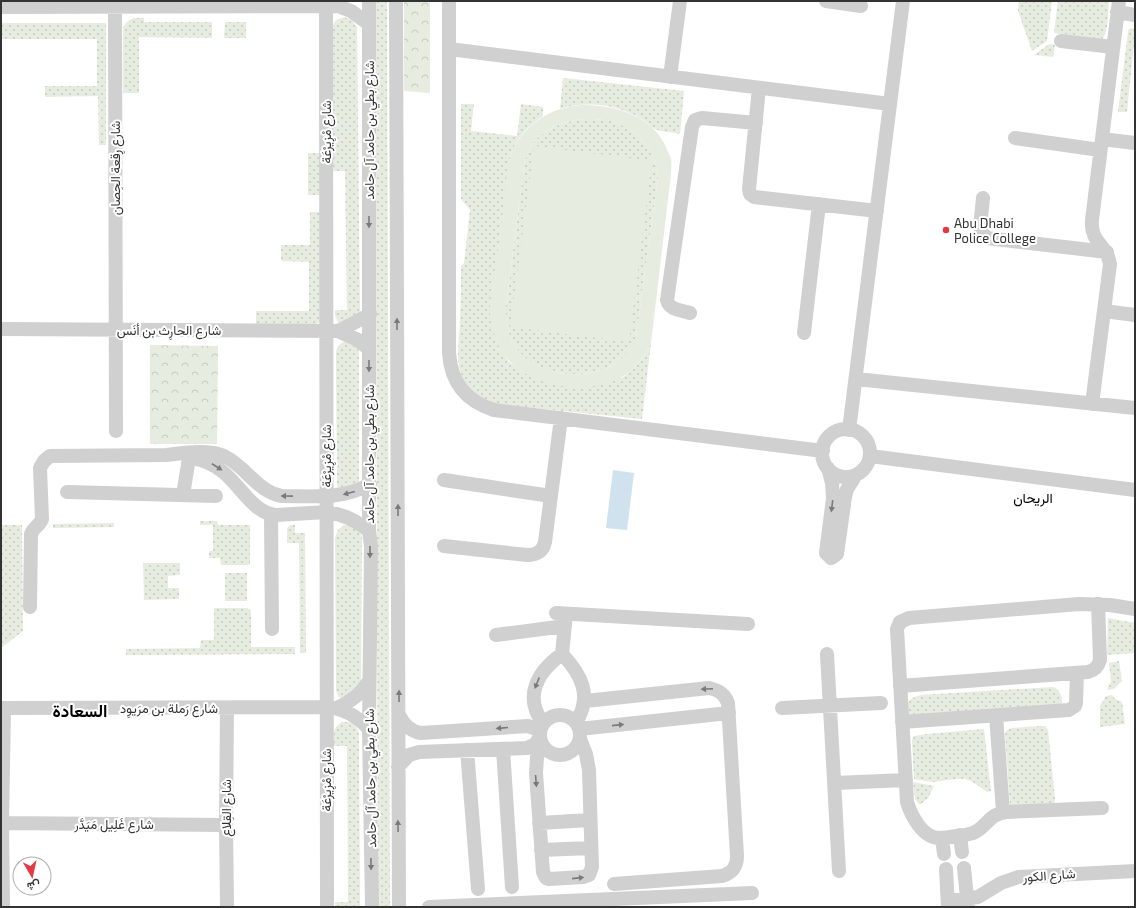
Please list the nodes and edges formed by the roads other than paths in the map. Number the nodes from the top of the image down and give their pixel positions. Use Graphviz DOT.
graph roads {
  1 [pos="369,1"];
  2 [pos="396,1"];
  3 [pos="449,1"];
  4 [pos="680,1"];
  5 [pos="826,1"];
  6 [pos="903,1"];
  7 [pos="338,4"];
  8 [pos="861,6"];
  9 [pos="1,7"];
  10 [pos="115,7"];
  11 [pos="1118,7"];
  12 [pos="1135,16"];
  13 [pos="369,24"];
  14 [pos="1061,41"];
  15 [pos="1113,47"];
  16 [pos="449,49"];
  17 [pos="670,77"];
  18 [pos="759,88"];
  19 [pos="890,104"];
  20 [pos="756,123"];
  21 [pos="1015,138"];
  22 [pos="1135,143"];
  23 [pos="1101,144"];
  24 [pos="983,198"];
  25 [pos="820,204"];
  26 [pos="877,211"];
  27 [pos="1107,252"];
  28 [pos="1104,311"];
  29 [pos="690,312"];
  30 [pos="370,314"];
  31 [pos="1135,315"];
  32 [pos="1,329"];
  33 [pos="116,330"];
  34 [pos="332,330"];
  35 [pos="804,333"];
  36 [pos="369,349"];
  37 [pos="856,379"];
  38 [pos="1092,404"];
  39 [pos="1135,408"];
  40 [pos="561,418"];
  41 [pos="849,430"];
  42 [pos="116,431"];
  43 [pos="823,451"];
  44 [pos="166,455"];
  45 [pos="870,456"];
  46 [pos="189,458"];
  47 [pos="828,468"];
  48 [pos="856,475"];
  49 [pos="444,480"];
  50 [pos="370,484"];
  51 [pos="1135,490"];
  52 [pos="268,491"];
  53 [pos="67,492"];
  54 [pos="183,495"];
  55 [pos="216,496"];
  56 [pos="326,496"];
  57 [pos="551,496"];
  58 [pos="327,512"];
  59 [pos="266,513"];
  60 [pos="369,531"];
  61 [pos="444,546"];
  62 [pos="1098,604"];
  63 [pos="30,607"];
  64 [pos="1135,609"];
  65 [pos="562,618"];
  66 [pos="748,624"];
  67 [pos="272,629"];
  68 [pos="496,635"];
  69 [pos="562,654"];
  70 [pos="827,654"];
  71 [pos="1077,673"];
  72 [pos="370,681"];
  73 [pos="900,686"];
  74 [pos="585,701"];
  75 [pos="881,703"];
  76 [pos="830,706"];
  77 [pos="332,707"];
  78 [pos="2,708"];
  79 [pos="227,708"];
  80 [pos="535,708"];
  81 [pos="782,708"];
  82 [pos="729,714"];
  83 [pos="399,715"];
  84 [pos="996,715"];
  85 [pos="902,722"];
  86 [pos="520,726"];
  87 [pos="369,729"];
  88 [pos="578,730"];
  89 [pos="541,733"];
  90 [pos="503,748"];
  91 [pos="467,750"];
  92 [pos="398,767"];
  93 [pos="906,780"];
  94 [pos="835,784"];
  95 [pos="1102,808"];
  96 [pos="1003,812"];
  97 [pos="590,820"];
  98 [pos="2,823"];
  99 [pos="539,823"];
  100 [pos="226,825"];
  101 [pos="960,835"];
  102 [pos="942,838"];
  103 [pos="591,848"];
  104 [pos="541,850"];
  105 [pos="962,852"];
  106 [pos="944,854"];
  107 [pos="964,868"];
  108 [pos="946,869"];
  109 [pos="1135,870"];
  110 [pos="839,871"];
  111 [pos="614,884"];
  112 [pos="512,887"];
  113 [pos="478,889"];
  114 [pos="752,893"];
  115 [pos="968,903"];
  116 [pos="948,904"];
  117 [pos="3,907"];
  118 [pos="227,907"];
  119 [pos="327,907"];
  120 [pos="372,907"];
  121 [pos="399,907"];
  122 [pos="429,907"];
  1 -- 13 [label="street, شارع بطي بن حامد آل حامد"];
  83 -- 2 [label="street, شارع بطي بن حامد آل حامد, one-way"];
  3 -- 16 [label="street"];
  4 -- 17 [label="street"];
  5 -- 8 [label="street"];
  6 -- 19 [label="street"];
  7 -- 10 [label="street"];
  7 -- 13 [label="street"];
  7 -- 34 [label="street, شارع مْزِيرْعَة"];
  9 -- 10 [label="street"];
  10 -- 33 [label="street, شارع رِقعة الحِصان"];
  11 -- 12 [label="street"];
  11 -- 15 [label="street"];
  13 -- 30 [label="street, شارع بطي بن حامد آل حامد, one-way"];
  14 -- 15 [label="street"];
  15 -- 23 [label="street"];
  16 -- 17 [label="street"];
  16 -- 40 [label="street"];
  17 -- 18 [label="street"];
  18 -- 19 [label="street"];
  18 -- 20 [label="street"];
  19 -- 26 [label="street"];
  20 -- 25 [label="street"];
  20 -- 29 [label="street"];
  21 -- 23 [label="street"];
  22 -- 23 [label="street"];
  23 -- 27 [label="street"];
  24 -- 27 [label="street"];
  25 -- 26 [label="street"];
  25 -- 35 [label="street"];
  26 -- 37 [label="street"];
  27 -- 28 [label="street"];
  28 -- 31 [label="street"];
  28 -- 38 [label="street"];
  30 -- 34 [label="street, شارع الحارِث بن أنَس"];
  30 -- 36 [label="street, شارع بطي بن حامد آل حامد"];
  32 -- 33 [label="street, شارع الحارِث بن أنَس"];
  33 -- 34 [label="street, شارع الحارِث بن أنَس"];
  33 -- 42 [label="street, شارع رِقعة الحِصان"];
  34 -- 36 [label="street, شارع الحارِث بن أنَس"];
  34 -- 56 [label="street, شارع مْزِيرْعَة"];
  36 -- 50 [label="street, شارع بطي بن حامد آل حامد, one-way"];
  37 -- 38 [label="street"];
  37 -- 41 [label="street"];
  38 -- 39 [label="street"];
  40 -- 43 [label="street"];
  40 -- 57 [label="street"];
  41 -- 43 [label="street"];
  41 -- 45 [label="street"];
  43 -- 47 [label="street"];
  44 -- 46 [label="street"];
  44 -- 52 [label="street"];
  44 -- 63 [label="street"];
  45 -- 48 [label="street"];
  45 -- 51 [label="street"];
  46 -- 54 [label="street"];
  46 -- 59 [label="street, one-way"];
  47 -- 48 [label="street"];
  47 -- 48 [label="street, one-way"];
  49 -- 57 [label="street"];
  50 -- 56 [label="street, one-way"];
  50 -- 60 [label="street, شارع بطي بن حامد آل حامد"];
  56 -- 52 [label="street, one-way"];
  52 -- 59 [label="street"];
  53 -- 54 [label="street"];
  54 -- 55 [label="street"];
  56 -- 58 [label="street, شارع مْزِيرْعَة"];
  57 -- 61 [label="street"];
  58 -- 59 [label="street"];
  58 -- 60 [label="street"];
  58 -- 77 [label="street, شارع مْزِيرْعَة"];
  59 -- 67 [label="street"];
  60 -- 72 [label="street, شارع بطي بن حامد آل حامد, one-way"];
  62 -- 64 [label="street"];
  62 -- 71 [label="street"];
  62 -- 73 [label="street"];
  65 -- 66 [label="street"];
  65 -- 68 [label="street"];
  65 -- 69 [label="street"];
  69 -- 74 [label="street"];
  69 -- 80 [label="street, one-way"];
  70 -- 76 [label="street"];
  71 -- 73 [label="street"];
  71 -- 84 [label="street"];
  72 -- 77 [label="street, شارع رَملة بن مرَيوِد"];
  72 -- 87 [label="street, شارع بطي بن حامد آل حامد"];
  73 -- 85 [label="street"];
  82 -- 74 [label="street, one-way"];
  74 -- 88 [label="street"];
  75 -- 76 [label="street"];
  76 -- 81 [label="street"];
  76 -- 94 [label="street"];
  77 -- 79 [label="street, شارع رَملة بن مرَيوِد"];
  77 -- 87 [label="street, شارع رَملة بن مرَيوِد"];
  77 -- 119 [label="street, شارع مْزِيرْعَة"];
  78 -- 79 [label="street, شارع رَملة بن مرَيوِد"];
  78 -- 98 [label="street"];
  79 -- 100 [label="street, شارع القِلاع"];
  80 -- 86 [label="street"];
  80 -- 89 [label="street"];
  88 -- 82 [label="street, one-way"];
  82 -- 111 [label="street"];
  86 -- 83 [label="street, one-way"];
  83 -- 92 [label="street, شارع بطي بن حامد آل حامد"];
  84 -- 85 [label="street"];
  84 -- 96 [label="street"];
  85 -- 93 [label="street"];
  86 -- 89 [label="street"];
  87 -- 120 [label="street, شارع بطي بن حامد آل حامد, one-way"];
  88 -- 89 [label="street"];
  88 -- 89 [label="street"];
  88 -- 97 [label="street"];
  89 -- 90 [label="street"];
  89 -- 99 [label="street, one-way"];
  90 -- 91 [label="street"];
  90 -- 112 [label="street"];
  91 -- 92 [label="street"];
  91 -- 113 [label="street"];
  121 -- 92 [label="street, شارع بطي بن حامد آل حامد, one-way"];
  93 -- 94 [label="street"];
  93 -- 102 [label="street"];
  94 -- 110 [label="street"];
  95 -- 96 [label="street"];
  96 -- 101 [label="street"];
  97 -- 99 [label="street"];
  97 -- 103 [label="street"];
  98 -- 100 [label="street, شارع غَلِيل مَيَدَّر"];
  98 -- 117 [label="street"];
  99 -- 104 [label="street"];
  100 -- 118 [label="street, شارع القِلاع"];
  101 -- 102 [label="street"];
  101 -- 105 [label="street"];
  102 -- 106 [label="street"];
  103 -- 104 [label="street"];
  104 -- 103 [label="street, one-way"];
  107 -- 115 [label="street"];
  108 -- 116 [label="street, شارع الكور"];
  109 -- 115 [label="street, شارع الكور"];
  114 -- 122 [label="street"];
  115 -- 116 [label="street, شارع الكور"];
}
